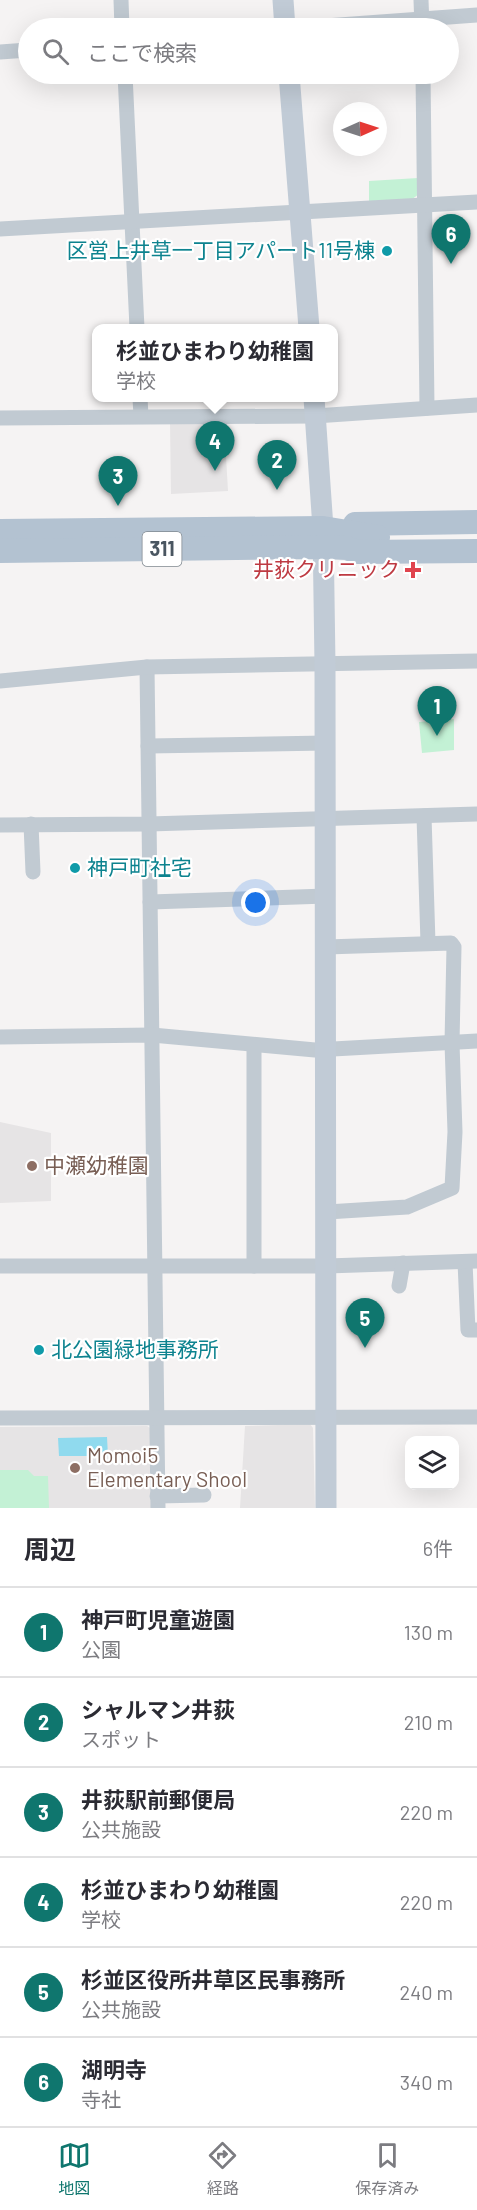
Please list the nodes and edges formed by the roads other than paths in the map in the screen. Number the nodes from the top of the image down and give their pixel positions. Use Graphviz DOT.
graph roads {
  1 [pos="121,0"];
  2 [pos="283,0"];
  3 [pos="421,0"];
  4 [pos="477,15"];
  5 [pos="122,18"];
  6 [pos="284,18"];
  7 [pos="422,18"];
  8 [pos="459,18"];
  9 [pos="18,51"];
  10 [pos="0,52"];
  11 [pos="125,84"];
  12 [pos="290,84"];
  13 [pos="423,84"];
  14 [pos="477,202"];
  15 [pos="424,205"];
  16 [pos="300,212"];
  17 [pos="132,221"];
  18 [pos="0,229"];
  19 [pos="137,324"];
  20 [pos="309,324"];
  21 [pos="141,402"];
  22 [pos="477,405"];
  23 [pos="315,407"];
  24 [pos="427,408"];
  25 [pos="141,416"];
  26 [pos="0,418"];
  27 [pos="477,522"];
  28 [pos="477,536"];
  29 [pos="16,538"];
  30 [pos="323,538"];
  31 [pos="0,551"];
  32 [pos="477,551"];
  33 [pos="477,661"];
  34 [pos="325,665"];
  35 [pos="147,667"];
  36 [pos="0,681"];
  37 [pos="326,743"];
  38 [pos="148,746"];
  39 [pos="477,814"];
  40 [pos="424,816"];
  41 [pos="326,819"];
  42 [pos="31,824"];
  43 [pos="149,824"];
  44 [pos="0,825"];
  45 [pos="33,873"];
  46 [pos="326,896"];
  47 [pos="150,902"];
  48 [pos="428,944"];
  49 [pos="326,947"];
  50 [pos="152,1035"];
  51 [pos="0,1037"];
  52 [pos="477,1041"];
  53 [pos="452,1043"];
  54 [pos="254,1045"];
  55 [pos="327,1050"];
  56 [pos="327,1212"];
  57 [pos="471,1262"];
  58 [pos="403,1263"];
  59 [pos="0,1266"];
  60 [pos="155,1266"];
  61 [pos="254,1266"];
  62 [pos="327,1266"];
  63 [pos="399,1286"];
  64 [pos="477,1330"];
  65 [pos="156,1417"];
  66 [pos="325,1417"];
  67 [pos="477,1417"];
  68 [pos="0,1418"];
  69 [pos="204,1495"];
  70 [pos="158,1502"];
  71 [pos="326,1508"];
  1 -- 5 [label="street"];
  2 -- 6 [label="street"];
  3 -- 7 [label="street"];
  4 -- 8 [label="street"];
  9 -- 10 [label="street"];
  11 -- 17 [label="street"];
  12 -- 16 [label="street"];
  13 -- 15 [label="street"];
  14 -- 15 [label="street"];
  15 -- 16 [label="street"];
  15 -- 24 [label="street"];
  16 -- 17 [label="street"];
  16 -- 20 [label="street"];
  17 -- 18 [label="street"];
  17 -- 19 [label="street"];
  21 -- 25 [label="street"];
  22 -- 24 [label="street"];
  23 -- 24 [label="street"];
  23 -- 25 [label="street"];
  23 -- 30 [label="street"];
  25 -- 26 [label="street"];
  27 -- 30 [label="main road"];
  28 -- 30 [label="main road, 311"];
  29 -- 30 [label="main road, 311"];
  29 -- 31 [label="main road, 311"];
  30 -- 32 [label="main road"];
  30 -- 34 [label="street"];
  33 -- 34 [label="street"];
  34 -- 35 [label="street"];
  34 -- 37 [label="street"];
  35 -- 36 [label="street"];
  35 -- 38 [label="street"];
  37 -- 38 [label="street"];
  37 -- 41 [label="street"];
  38 -- 43 [label="street"];
  39 -- 40 [label="street"];
  40 -- 41 [label="street"];
  40 -- 48 [label="street"];
  41 -- 43 [label="street"];
  41 -- 46 [label="street"];
  42 -- 43 [label="street"];
  42 -- 44 [label="street"];
  42 -- 45 [label="street"];
  43 -- 47 [label="street"];
  46 -- 47 [label="street"];
  46 -- 49 [label="street"];
  47 -- 50 [label="street"];
  48 -- 49 [label="street"];
  48 -- 53 [label="street"];
  49 -- 55 [label="street"];
  50 -- 51 [label="street"];
  50 -- 54 [label="street"];
  50 -- 60 [label="street"];
  52 -- 53 [label="street"];
  53 -- 55 [label="street"];
  53 -- 56 [label="street"];
  54 -- 55 [label="street"];
  54 -- 61 [label="street"];
  55 -- 56 [label="street"];
  56 -- 62 [label="street"];
  57 -- 58 [label="street"];
  57 -- 64 [label="street"];
  58 -- 62 [label="street"];
  58 -- 63 [label="street"];
  59 -- 60 [label="street"];
  60 -- 61 [label="street"];
  60 -- 65 [label="street"];
  61 -- 62 [label="street"];
  62 -- 66 [label="street"];
  65 -- 66 [label="street"];
  65 -- 68 [label="street"];
  65 -- 70 [label="street"];
  66 -- 67 [label="street"];
  66 -- 71 [label="street"];
  69 -- 70 [label="street"];
}
